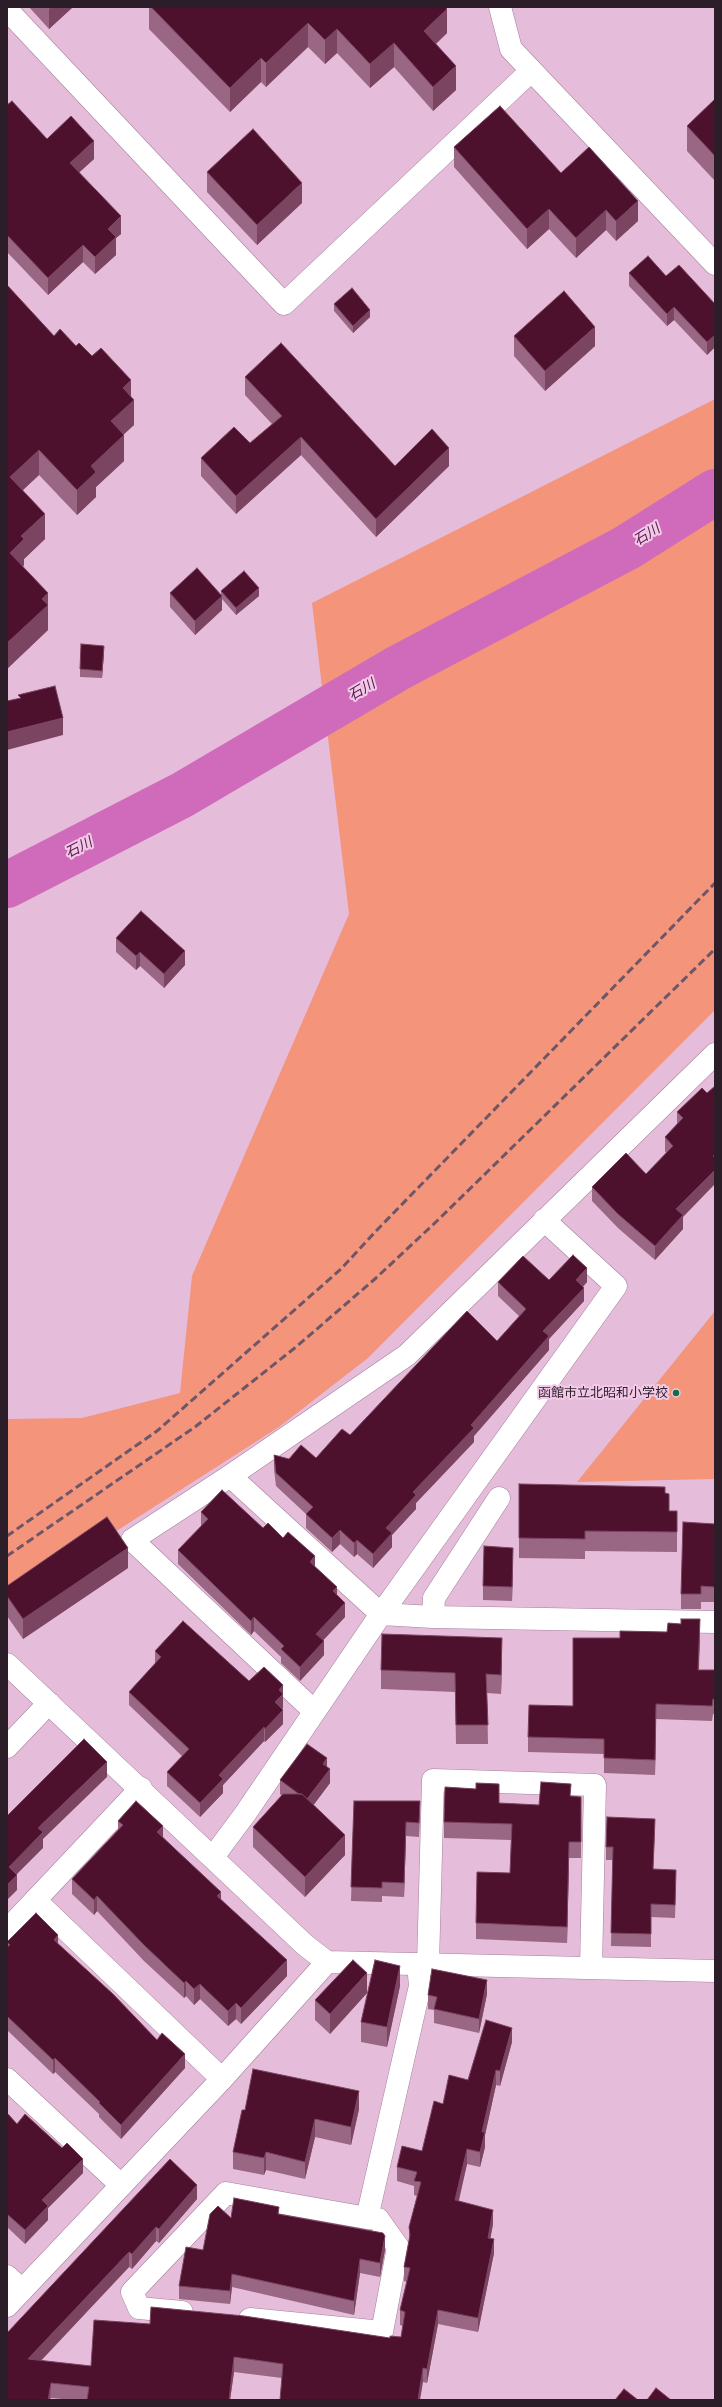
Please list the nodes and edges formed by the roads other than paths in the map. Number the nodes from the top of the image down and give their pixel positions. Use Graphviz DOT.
graph roads {
  1 [pos="500,7"];
  2 [pos="7,14"];
  3 [pos="531,71"];
  4 [pos="715,264"];
  5 [pos="715,1054"];
  6 [pos="544,1220"];
  7 [pos="230,1476"];
  8 [pos="499,1498"];
  9 [pos="381,1614"];
  10 [pos="433,1617"];
  11 [pos="715,1622"];
  12 [pos="7,1664"];
  13 [pos="50,1703"];
  14 [pos="313,1710"];
  15 [pos="7,1747"];
  16 [pos="141,1788"];
  17 [pos="213,1857"];
  18 [pos="35,1900"];
  19 [pos="7,1930"];
  20 [pos="327,1962"];
  21 [pos="423,1964"];
  22 [pos="591,1967"];
  23 [pos="715,1971"];
  24 [pos="7,2079"];
  25 [pos="222,2079"];
  26 [pos="121,2185"];
  27 [pos="366,2218"];
  28 [pos="15,2283"];
  29 [pos="7,2306"];
  30 [pos="202,2314"];
  31 [pos="233,2317"];
  1 -- 3 [label="street"];
  2 -- 3 [label="street"];
  3 -- 4 [label="street"];
  5 -- 6 [label="street"];
  6 -- 7 [label="street"];
  6 -- 9 [label="street"];
  7 -- 9 [label="street"];
  7 -- 14 [label="street"];
  8 -- 10 [label="street"];
  9 -- 10 [label="street"];
  9 -- 14 [label="street"];
  10 -- 11 [label="street"];
  12 -- 13 [label="street"];
  13 -- 15 [label="street"];
  13 -- 16 [label="street"];
  14 -- 17 [label="street"];
  16 -- 17 [label="street"];
  16 -- 18 [label="street"];
  17 -- 20 [label="street"];
  18 -- 19 [label="street"];
  18 -- 25 [label="street"];
  20 -- 21 [label="street"];
  20 -- 25 [label="street"];
  21 -- 22 [label="street"];
  21 -- 22 [label="street"];
  21 -- 27 [label="street"];
  22 -- 23 [label="street"];
  24 -- 26 [label="street"];
  25 -- 26 [label="street"];
  26 -- 28 [label="street"];
  27 -- 30 [label="street"];
  27 -- 31 [label="street"];
  28 -- 29 [label="street"];
}
